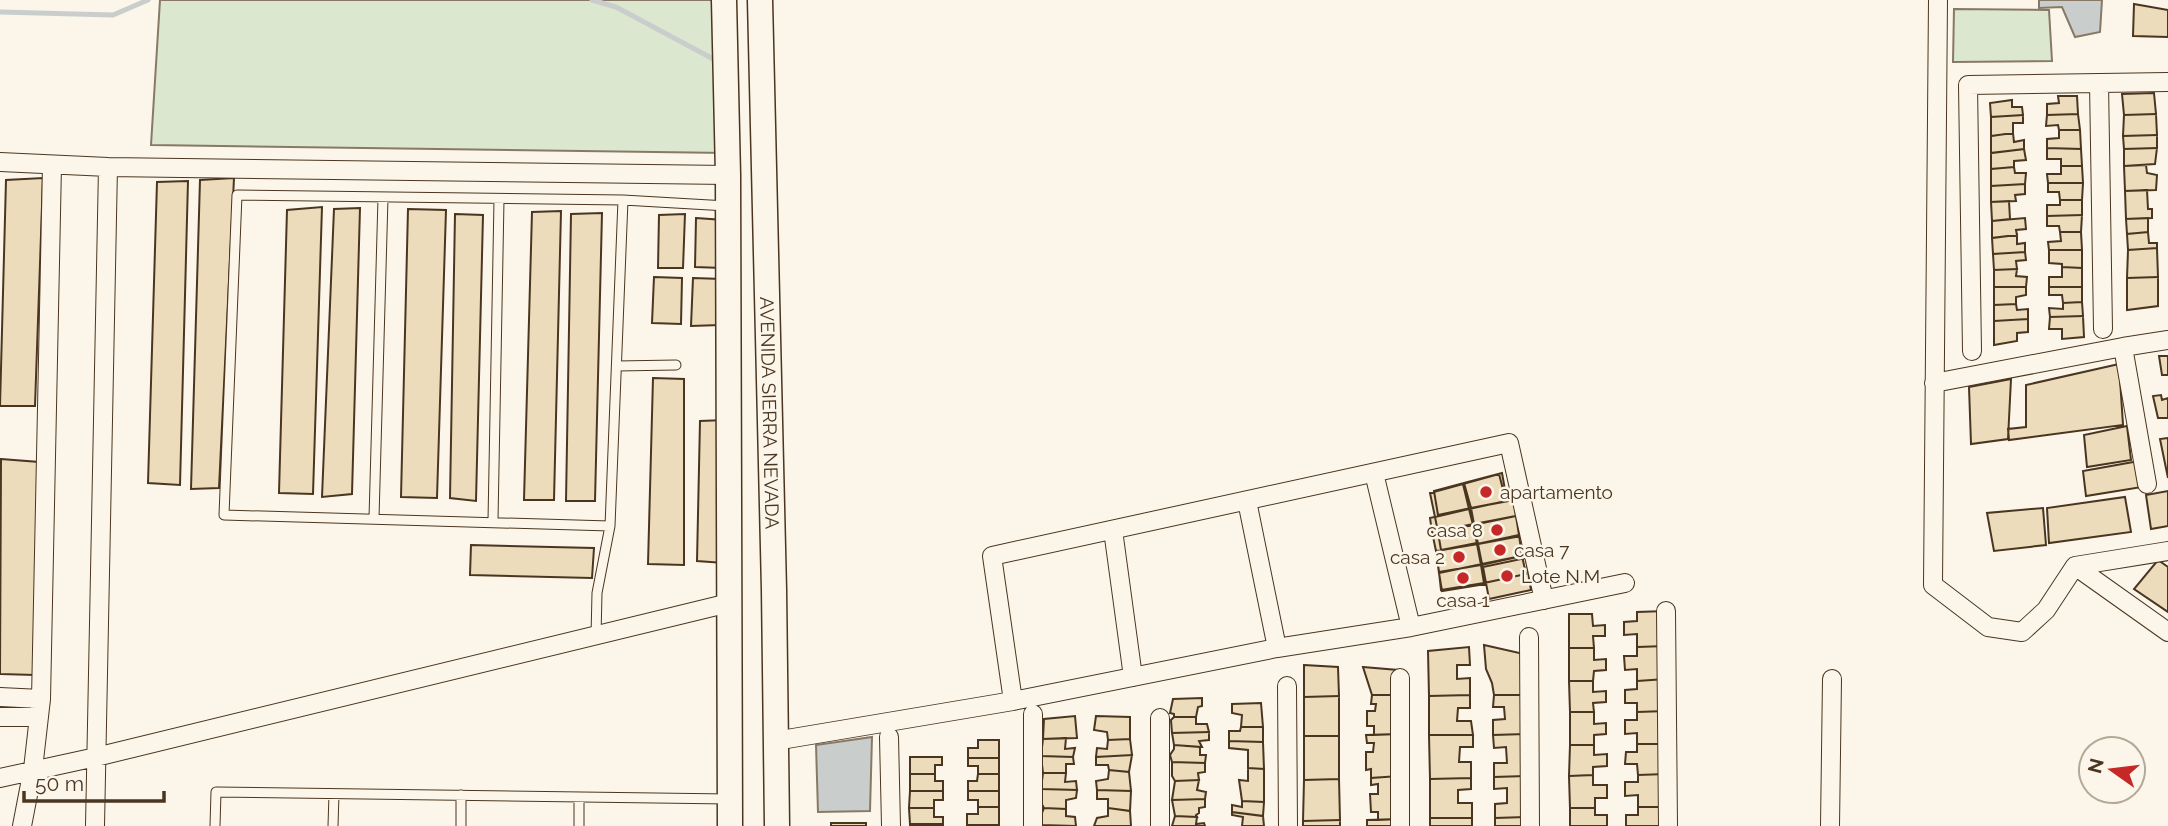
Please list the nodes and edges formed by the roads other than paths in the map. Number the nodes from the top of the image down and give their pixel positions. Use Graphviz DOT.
graph roads {
  1 [pos="724,0"];
  2 [pos="760,0"];
  3 [pos="1938,0"];
  4 [pos="2168,82"];
  5 [pos="2099,83"];
  6 [pos="0,162"];
  7 [pos="52,165"];
  8 [pos="107,167"];
  9 [pos="728,175"];
  10 [pos="383,198"];
  11 [pos="499,200"];
  12 [pos="622,200"];
  13 [pos="728,206"];
  14 [pos="2103,329"];
  15 [pos="2168,341"];
  16 [pos="2123,347"];
  17 [pos="1972,351"];
  18 [pos="676,365"];
  19 [pos="617,366"];
  20 [pos="1934,383"];
  21 [pos="1374,473"];
  22 [pos="2147,484"];
  23 [pos="1247,501"];
  24 [pos="374,518"];
  25 [pos="493,521"];
  26 [pos="610,526"];
  27 [pos="1113,530"];
  28 [pos="2168,551"];
  29 [pos="2075,566"];
  30 [pos="1625,583"];
  31 [pos="1544,600"];
  32 [pos="729,603"];
  33 [pos="1666,611"];
  34 [pos="1411,627"];
  35 [pos="2168,632"];
  36 [pos="596,636"];
  37 [pos="1528,637"];
  38 [pos="1277,649"];
  39 [pos="1133,677"];
  40 [pos="1400,678"];
  41 [pos="1832,679"];
  42 [pos="1287,686"];
  43 [pos="0,697"];
  44 [pos="1013,701"];
  45 [pos="40,708"];
  46 [pos="1033,714"];
  47 [pos="0,717"];
  48 [pos="1160,718"];
  49 [pos="889,737"];
  50 [pos="775,741"];
  51 [pos="96,757"];
  52 [pos="33,769"];
  53 [pos="0,778"];
  54 [pos="334,794"];
  55 [pos="461,795"];
  56 [pos="579,797"];
  57 [pos="730,799"];
  58 [pos="22,826"];
  59 [pos="95,826"];
  60 [pos="215,826"];
  61 [pos="333,826"];
  62 [pos="461,826"];
  63 [pos="579,826"];
  64 [pos="730,826"];
  65 [pos="777,826"];
  66 [pos="891,826"];
  67 [pos="1033,826"];
  68 [pos="1160,826"];
  69 [pos="1288,826"];
  70 [pos="1400,826"];
  71 [pos="1530,826"];
  72 [pos="1668,826"];
  73 [pos="1830,826"];
  1 -- 9 [label="main road, AVENIDA SIERRA NEVADA"];
  2 -- 50 [label="main road, AVENIDA SIERRA NEVADA"];
  3 -- 20 [label="street"];
  4 -- 5 [label="street"];
  5 -- 14 [label="street"];
  5 -- 17 [label="street"];
  6 -- 7 [label="street"];
  7 -- 8 [label="street"];
  7 -- 45 [label="street"];
  8 -- 9 [label="street"];
  8 -- 51 [label="street"];
  9 -- 13 [label="main road, AVENIDA SIERRA NEVADA"];
  10 -- 11 [label="lane"];
  10 -- 24 [label="lane"];
  10 -- 24 [label="lane"];
  11 -- 12 [label="lane"];
  11 -- 25 [label="lane"];
  12 -- 13 [label="lane"];
  12 -- 19 [label="lane"];
  13 -- 32 [label="main road, AVENIDA SIERRA NEVADA"];
  15 -- 16 [label="street"];
  16 -- 20 [label="street"];
  16 -- 22 [label="street"];
  18 -- 19 [label="lane"];
  19 -- 26 [label="lane"];
  20 -- 29 [label="street"];
  21 -- 23 [label="street"];
  21 -- 31 [label="street"];
  21 -- 34 [label="street"];
  23 -- 27 [label="street"];
  23 -- 38 [label="street"];
  24 -- 25 [label="lane"];
  25 -- 26 [label="lane"];
  26 -- 36 [label="lane"];
  27 -- 39 [label="street"];
  27 -- 44 [label="street"];
  28 -- 29 [label="street"];
  29 -- 35 [label="street"];
  30 -- 31 [label="street"];
  31 -- 34 [label="street"];
  32 -- 36 [label="street"];
  32 -- 57 [label="main road, AVENIDA SIERRA NEVADA"];
  33 -- 72 [label="street"];
  34 -- 38 [label="street"];
  36 -- 51 [label="street"];
  37 -- 71 [label="street"];
  38 -- 39 [label="street"];
  39 -- 44 [label="street"];
  40 -- 70 [label="street"];
  41 -- 73 [label="street"];
  42 -- 69 [label="street"];
  43 -- 45 [label="street"];
  44 -- 50 [label="street"];
  45 -- 47 [label="street"];
  45 -- 52 [label="street"];
  46 -- 67 [label="street"];
  48 -- 68 [label="street"];
  49 -- 66 [label="street"];
  50 -- 65 [label="main road, AVENIDA SIERRA NEVADA"];
  51 -- 52 [label="street"];
  51 -- 59 [label="street"];
  52 -- 53 [label="street"];
  52 -- 58 [label="street"];
  54 -- 55 [label="lane"];
  54 -- 60 [label="lane"];
  54 -- 61 [label="lane"];
  55 -- 56 [label="lane"];
  55 -- 62 [label="lane"];
  56 -- 57 [label="lane"];
  56 -- 63 [label="lane"];
  57 -- 64 [label="main road, AVENIDA SIERRA NEVADA"];
}
